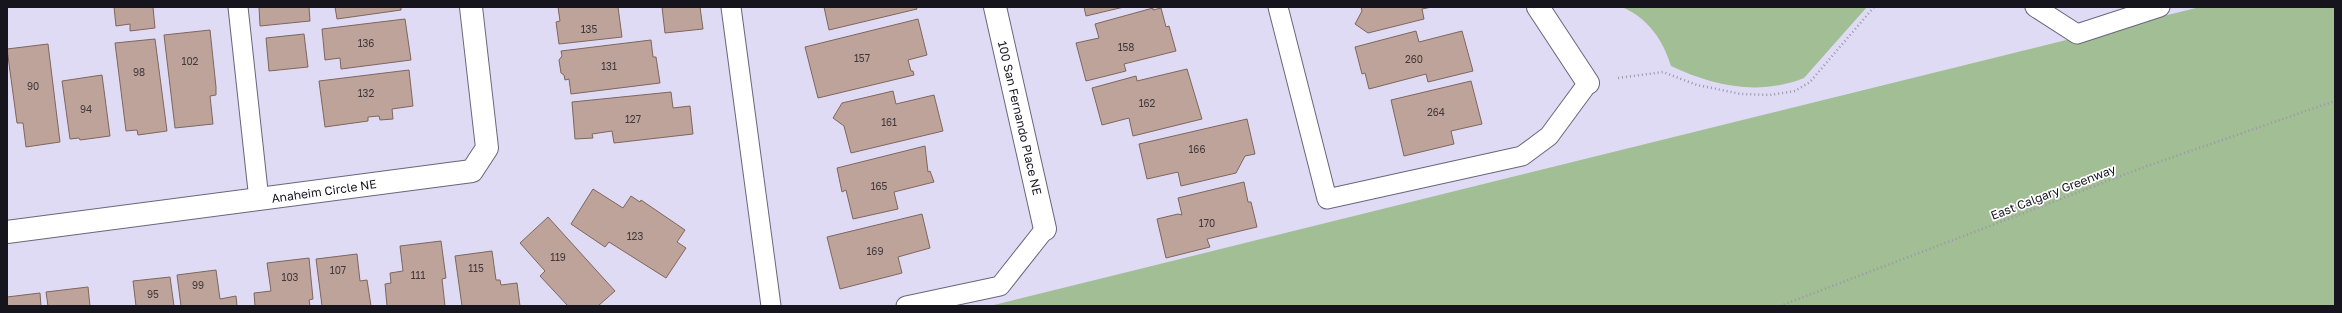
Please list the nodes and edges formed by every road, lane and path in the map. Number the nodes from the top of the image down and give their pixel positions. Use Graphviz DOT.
graph roads {
  1 [pos="238,7"];
  2 [pos="471,7"];
  3 [pos="732,7"];
  4 [pos="995,7"];
  5 [pos="1278,7"];
  6 [pos="1538,7"];
  7 [pos="1874,7"];
  8 [pos="2035,7"];
  9 [pos="2160,7"];
  10 [pos="1588,83"];
  11 [pos="2335,101"];
  12 [pos="259,200"];
  13 [pos="1045,229"];
  14 [pos="7,232"];
  15 [pos="771,306"];
  16 [pos="906,306"];
  17 [pos="1780,306"];
  1 -- 12 [label="lane"];
  2 -- 12 [label="street, Anaheim Circle NE"];
  3 -- 15 [label="lane"];
  4 -- 13 [label="street, 100 San Fernando Place NE"];
  5 -- 10 [label="lane"];
  6 -- 10 [label="street"];
  7 -- 10 [label="path"];
  8 -- 9 [label="lane"];
  11 -- 17 [label="path, East Calgary Greenway"];
  12 -- 14 [label="street, Anaheim Circle NE"];
  13 -- 16 [label="lane"];
}
